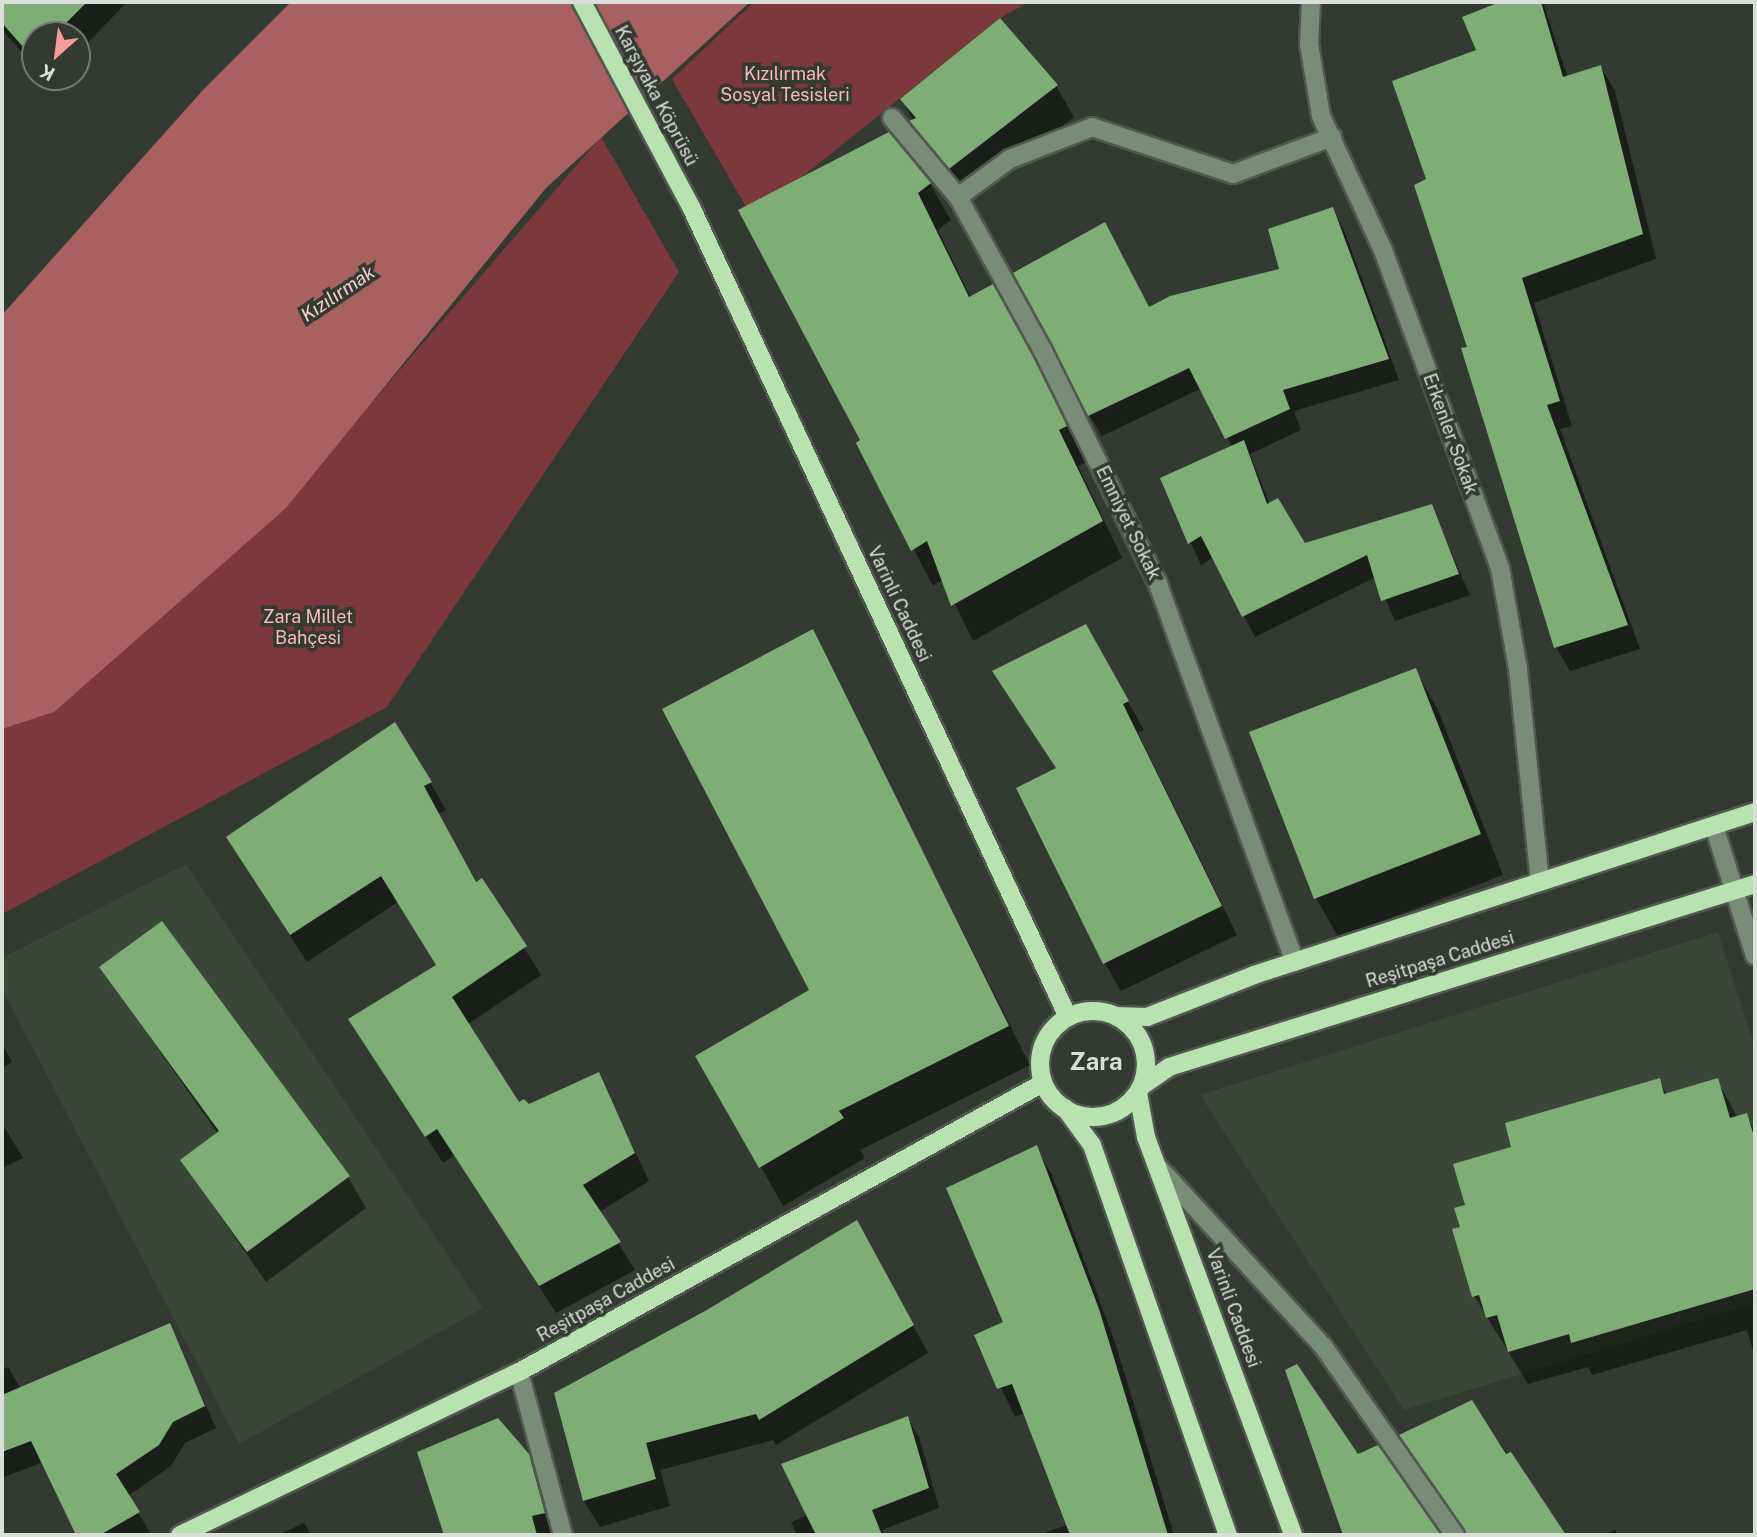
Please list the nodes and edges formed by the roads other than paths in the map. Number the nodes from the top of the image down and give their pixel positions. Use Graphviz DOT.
graph roads {
  1 [pos="582,2"];
  2 [pos="1311,2"];
  3 [pos="892,118"];
  4 [pos="1332,137"];
  5 [pos="958,197"];
  6 [pos="692,209"];
  7 [pos="1755,813"];
  8 [pos="1714,826"];
  9 [pos="1540,882"];
  10 [pos="1755,884"];
  11 [pos="1737,890"];
  12 [pos="1755,956"];
  13 [pos="1295,962"];
  14 [pos="1116,1016"];
  15 [pos="1068,1017"];
  16 [pos="1043,1083"];
  17 [pos="1140,1090"];
  18 [pos="1065,1108"];
  19 [pos="1160,1169"];
  20 [pos="519,1372"];
  21 [pos="180,1535"];
  22 [pos="563,1535"];
  23 [pos="1228,1535"];
  24 [pos="1293,1535"];
  25 [pos="1455,1535"];
  1 -- 6 [label="main road, Karşıyaka Köprüsü"];
  2 -- 4 [label="street, Erkenler Sokak"];
  3 -- 5 [label="street, Emniyet Sokak"];
  4 -- 5 [label="street"];
  4 -- 9 [label="street, Erkenler Sokak"];
  5 -- 13 [label="street, Emniyet Sokak"];
  6 -- 15 [label="main road, Varinli Caddesi"];
  7 -- 8 [label="main road"];
  8 -- 9 [label="main road"];
  8 -- 11 [label="street"];
  9 -- 13 [label="main road"];
  10 -- 11 [label="main road, Reşitpaşa Caddesi"];
  11 -- 12 [label="street"];
  11 -- 17 [label="main road, Reşitpaşa Caddesi"];
  13 -- 14 [label="main road"];
  14 -- 15 [label="main road"];
  14 -- 17 [label="main road"];
  15 -- 16 [label="main road"];
  16 -- 18 [label="main road"];
  16 -- 20 [label="main road, Reşitpaşa Caddesi"];
  17 -- 18 [label="main road"];
  17 -- 19 [label="main road, Varinli Caddesi"];
  18 -- 23 [label="main road"];
  19 -- 24 [label="main road, Varinli Caddesi"];
  19 -- 25 [label="street"];
  20 -- 21 [label="main road, Reşitpaşa Caddesi"];
  20 -- 22 [label="street"];
}
